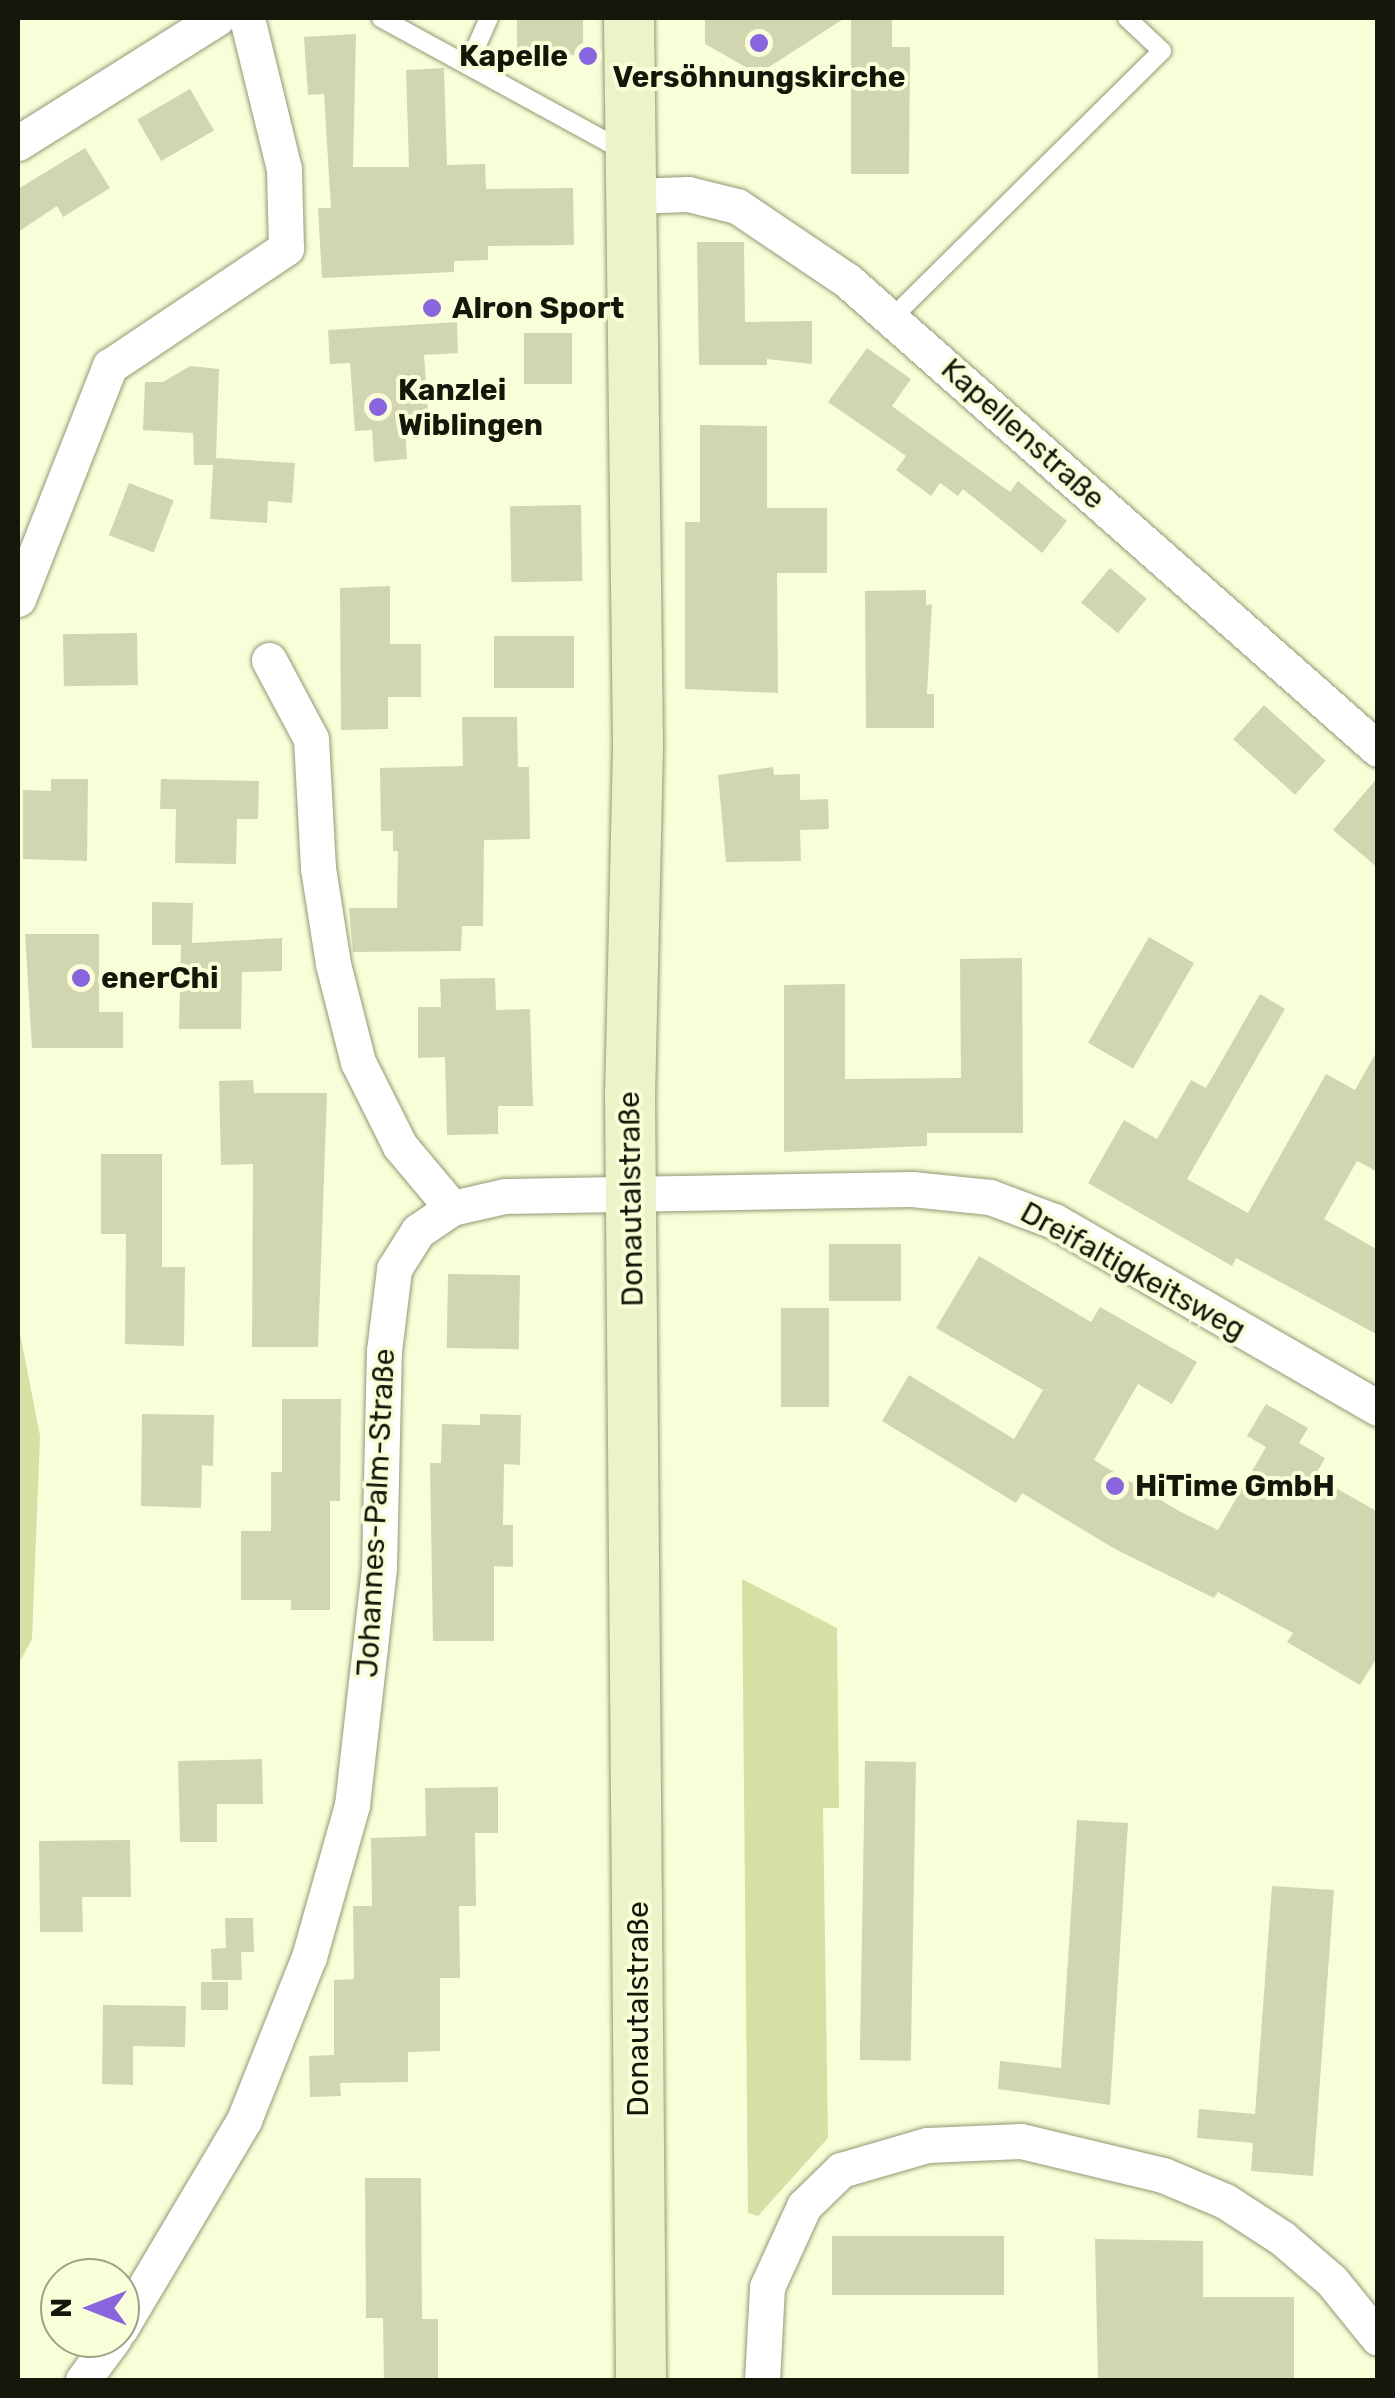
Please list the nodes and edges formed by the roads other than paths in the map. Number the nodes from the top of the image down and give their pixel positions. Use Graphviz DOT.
graph roads {
  1 [pos="217,18"];
  2 [pos="248,18"];
  3 [pos="381,18"];
  4 [pos="489,18"];
  5 [pos="629,18"];
  6 [pos="1127,18"];
  7 [pos="468,66"];
  8 [pos="18,142"];
  9 [pos="632,175"];
  10 [pos="894,316"];
  11 [pos="18,600"];
  12 [pos="269,660"];
  13 [pos="1378,748"];
  14 [pos="631,1193"];
  15 [pos="452,1208"];
  16 [pos="1378,1408"];
  17 [pos="140,2295"];
  18 [pos="1378,2338"];
  19 [pos="99,2358"];
  20 [pos="82,2380"];
  21 [pos="641,2380"];
  22 [pos="762,2380"];
  1 -- 8 [label="street"];
  2 -- 11 [label="street"];
  3 -- 7 [label="lane"];
  4 -- 7 [label="lane"];
  5 -- 9 [label="main road, Donautalstraße"];
  6 -- 10 [label="lane"];
  7 -- 9 [label="lane"];
  9 -- 10 [label="street, Kapellenstraße"];
  9 -- 14 [label="main road, Donautalstraße"];
  10 -- 13 [label="street, Kapellenstraße"];
  12 -- 15 [label="street"];
  14 -- 15 [label="street, Johannes-Palm-Straße"];
  14 -- 16 [label="street, Dreifaltigkeitsweg"];
  14 -- 21 [label="main road, Donautalstraße"];
  15 -- 17 [label="street, Johannes-Palm-Straße"];
  18 -- 22 [label="street"];
  19 -- 20 [label="street"];
}
